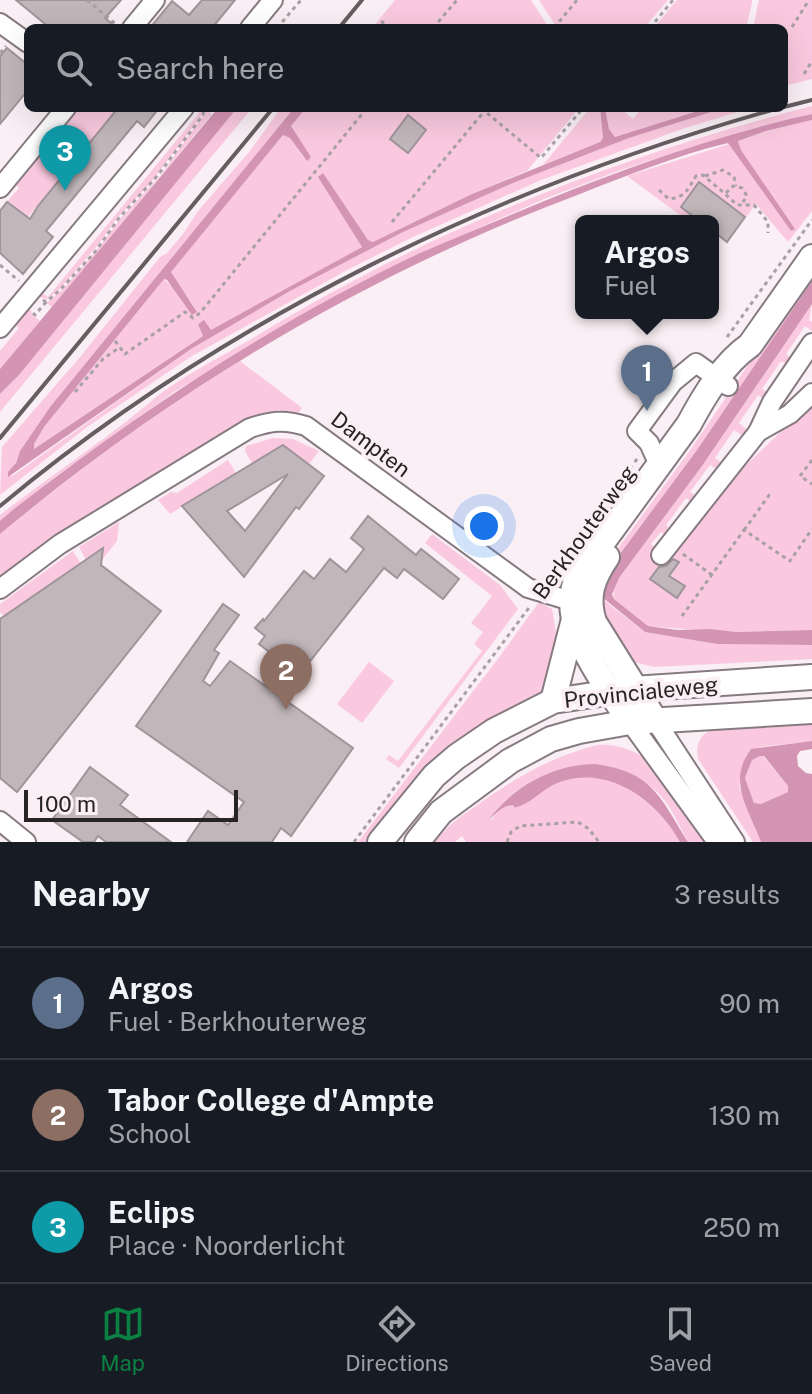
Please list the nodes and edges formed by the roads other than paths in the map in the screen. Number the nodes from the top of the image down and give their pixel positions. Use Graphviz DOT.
graph roads {
  1 [pos="155,0"];
  2 [pos="273,0"];
  3 [pos="0,23"];
  4 [pos="135,24"];
  5 [pos="253,24"];
  6 [pos="24,40"];
  7 [pos="63,112"];
  8 [pos="181,112"];
  9 [pos="0,188"];
  10 [pos="812,257"];
  11 [pos="0,328"];
  12 [pos="812,343"];
  13 [pos="723,383"];
  14 [pos="812,393"];
  15 [pos="758,432"];
  16 [pos="654,454"];
  17 [pos="666,550"];
  18 [pos="0,589"];
  19 [pos="577,610"];
  20 [pos="812,677"];
  21 [pos="622,690"];
  22 [pos="553,701"];
  23 [pos="812,711"];
  24 [pos="655,720"];
  25 [pos="630,722"];
  26 [pos="0,821"];
  27 [pos="22,841"];
  28 [pos="380,842"];
  29 [pos="417,842"];
  30 [pos="717,842"];
  31 [pos="735,842"];
  1 -- 4 [label="street"];
  2 -- 5 [label="street"];
  3 -- 6 [label="street"];
  7 -- 9 [label="street"];
  8 -- 11 [label="street"];
  10 -- 13 [label="main road, Berkhouterweg"];
  12 -- 15 [label="street"];
  13 -- 16 [label="main road, Berkhouterweg"];
  13 -- 16 [label="street"];
  13 -- 19 [label="main road, Berkhouterweg"];
  14 -- 15 [label="street"];
  15 -- 17 [label="street"];
  16 -- 19 [label="main road, Berkhouterweg"];
  18 -- 19 [label="street, Dampten"];
  19 -- 21 [label="main road, Berkhouterweg"];
  19 -- 22 [label="main road"];
  20 -- 21 [label="main road, Provincialeweg"];
  21 -- 22 [label="main road, Provincialeweg"];
  21 -- 24 [label="main road"];
  21 -- 25 [label="main road"];
  22 -- 28 [label="main road, Provincialeweg"];
  23 -- 24 [label="main road, Provincialeweg"];
  24 -- 25 [label="main road, Provincialeweg"];
  24 -- 31 [label="street"];
  25 -- 29 [label="main road, Provincialeweg"];
  25 -- 30 [label="street"];
  26 -- 27 [label="street"];
}
